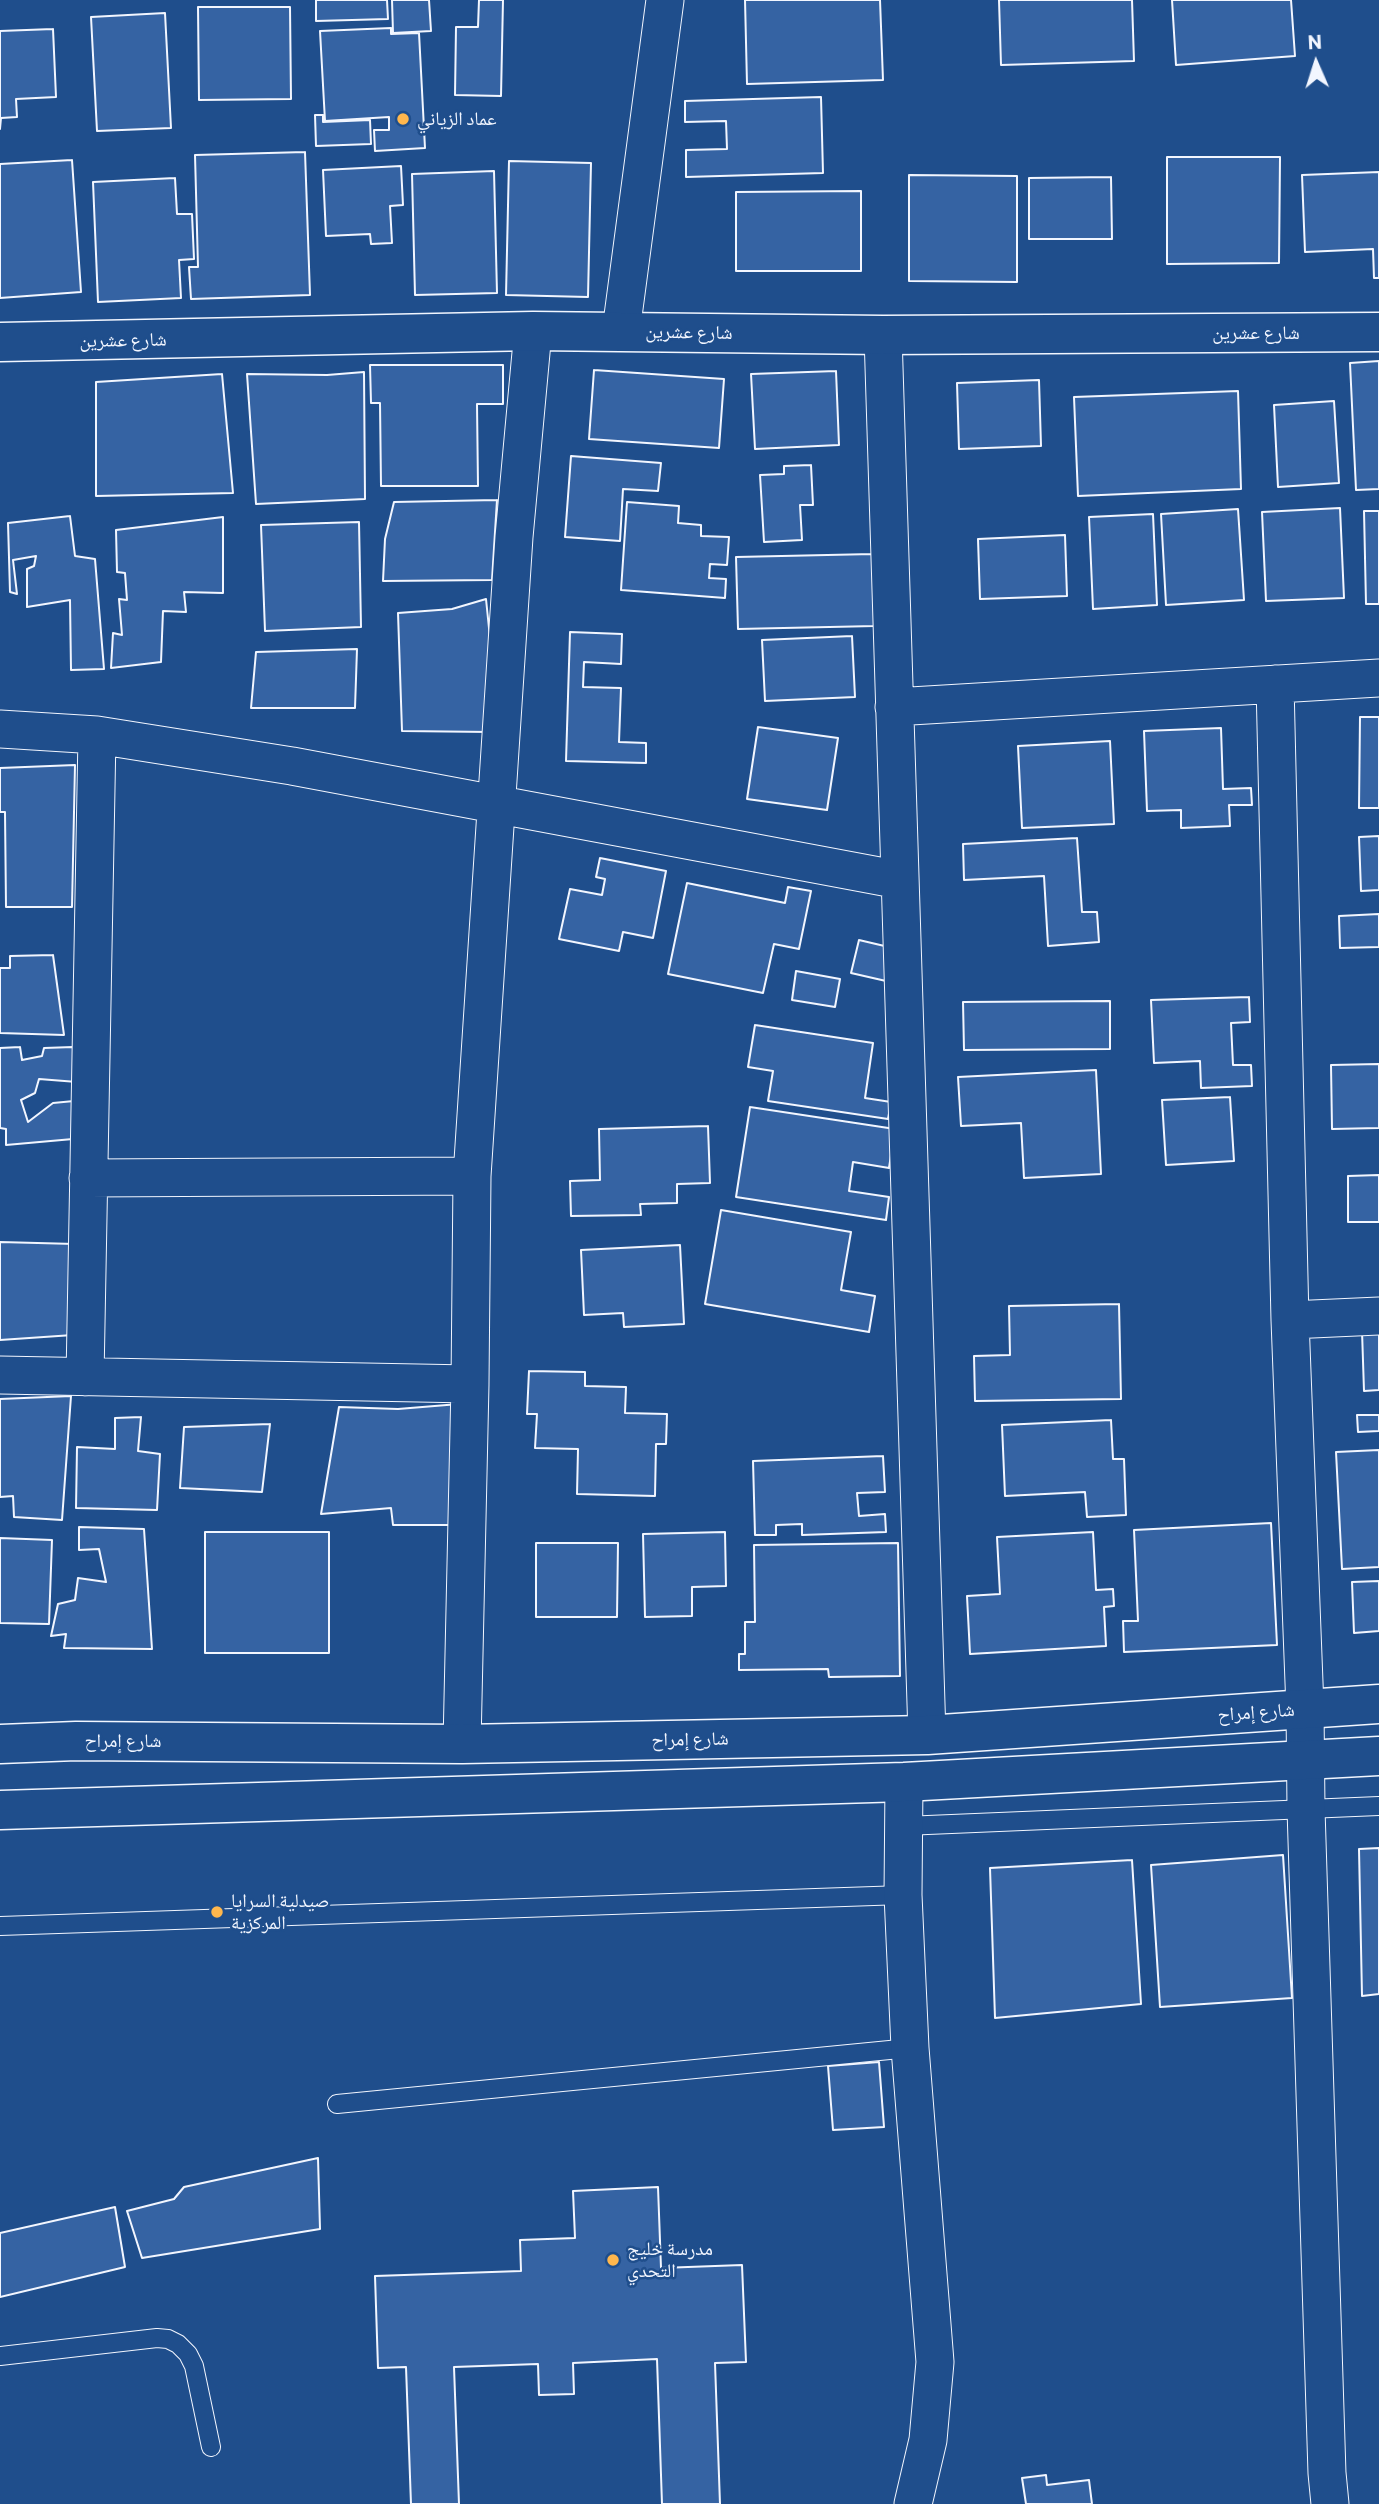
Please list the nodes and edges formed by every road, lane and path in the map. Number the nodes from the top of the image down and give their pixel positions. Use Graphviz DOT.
graph roads {
  1 [pos="665,0"];
  2 [pos="533,331"];
  3 [pos="621,331"];
  4 [pos="1379,332"];
  5 [pos="883,335"];
  6 [pos="0,342"];
  7 [pos="1379,678"];
  8 [pos="1275,684"];
  9 [pos="894,707"];
  10 [pos="0,729"];
  11 [pos="97,734"];
  12 [pos="497,805"];
  13 [pos="900,880"];
  14 [pos="472,1176"];
  15 [pos="88,1178"];
  16 [pos="1379,1316"];
  17 [pos="1290,1320"];
  18 [pos="0,1375"];
  19 [pos="85,1377"];
  20 [pos="470,1384"];
  21 [pos="1379,1704"];
  22 [pos="1305,1708"];
  23 [pos="928,1735"];
  24 [pos="0,1744"];
  25 [pos="462,1744"];
  26 [pos="1379,1756"];
  27 [pos="1306,1759"];
  28 [pos="904,1782"];
  29 [pos="1379,1806"];
  30 [pos="1306,1809"];
  31 [pos="0,1810"];
  32 [pos="904,1826"];
  33 [pos="903,1895"];
  34 [pos="0,1926"];
  35 [pos="910,2048"];
  36 [pos="337,2104"];
  37 [pos="0,2356"];
  38 [pos="211,2447"];
  39 [pos="913,2504"];
  40 [pos="1330,2504"];
  1 -- 3 [label="street"];
  2 -- 3 [label="main road, شارع عشرين"];
  2 -- 6 [label="main road, شارع عشرين"];
  2 -- 12 [label="street"];
  3 -- 5 [label="main road, شارع عشرين"];
  4 -- 5 [label="main road, شارع عشرين"];
  5 -- 9 [label="street"];
  7 -- 8 [label="street"];
  8 -- 9 [label="street"];
  8 -- 17 [label="street"];
  9 -- 13 [label="street"];
  10 -- 11 [label="street"];
  11 -- 12 [label="street"];
  11 -- 15 [label="street"];
  12 -- 13 [label="street"];
  12 -- 14 [label="street"];
  13 -- 23 [label="street"];
  14 -- 15 [label="street"];
  14 -- 20 [label="street"];
  15 -- 19 [label="street"];
  16 -- 17 [label="street"];
  17 -- 22 [label="street"];
  18 -- 19 [label="street"];
  19 -- 20 [label="street"];
  20 -- 25 [label="street"];
  21 -- 22 [label="main road, شارع إمراح"];
  22 -- 23 [label="main road, شارع إمراح"];
  22 -- 27 [label="street"];
  23 -- 25 [label="main road, شارع إمراح"];
  24 -- 25 [label="main road, شارع إمراح"];
  26 -- 27 [label="main road"];
  27 -- 28 [label="main road"];
  27 -- 30 [label="street"];
  28 -- 31 [label="main road"];
  28 -- 32 [label="street"];
  29 -- 30 [label="lane"];
  30 -- 32 [label="lane"];
  30 -- 40 [label="street"];
  32 -- 33 [label="street"];
  33 -- 34 [label="lane"];
  33 -- 35 [label="street"];
  35 -- 36 [label="lane"];
  35 -- 39 [label="street"];
  37 -- 38 [label="lane"];
}
